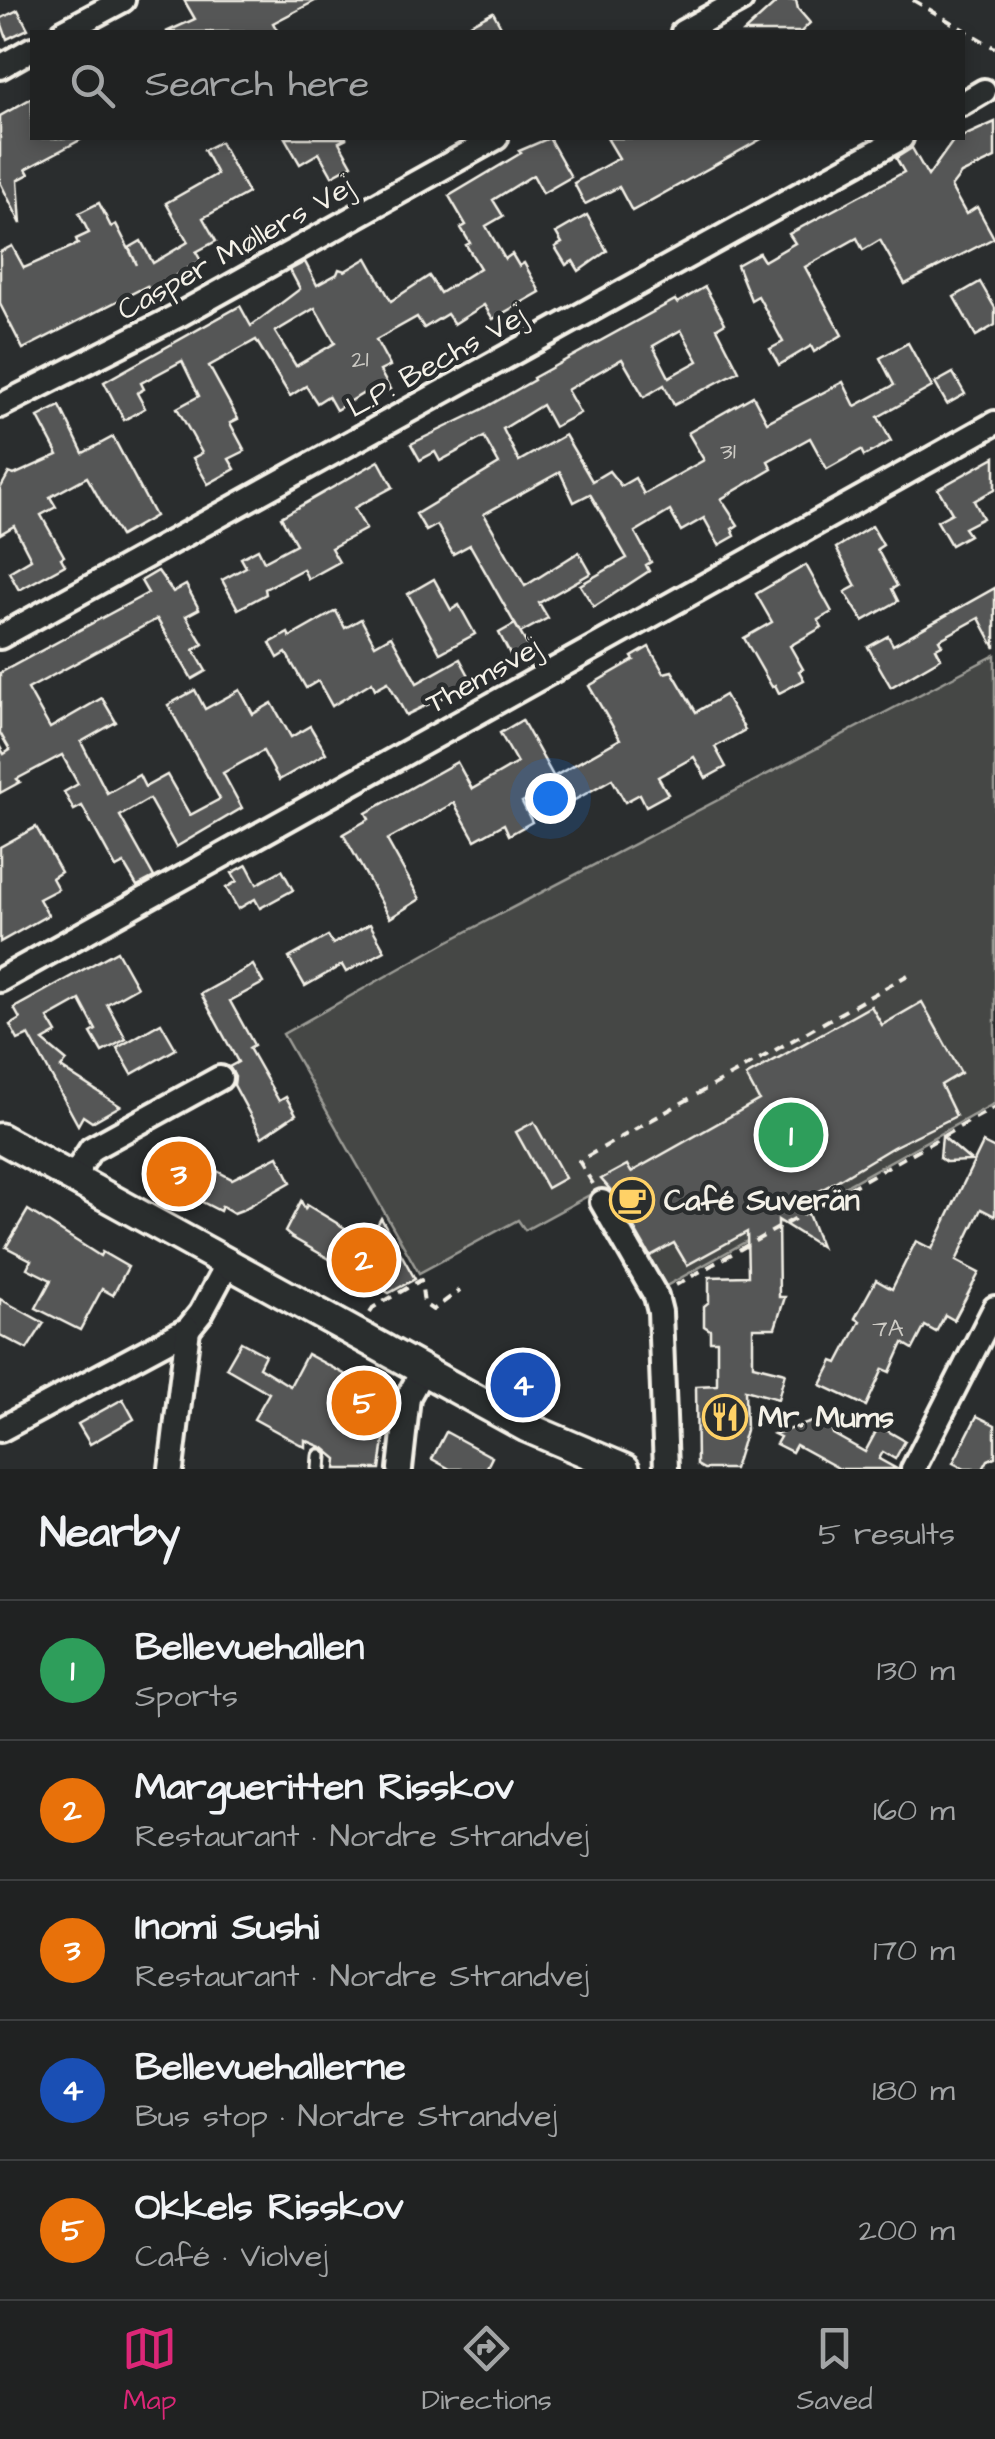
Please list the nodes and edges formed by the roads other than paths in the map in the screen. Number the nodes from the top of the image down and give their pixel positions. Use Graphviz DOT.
graph roads {
  1 [pos="123,0"];
  2 [pos="740,0"];
  3 [pos="68,30"];
  4 [pos="687,30"];
  5 [pos="30,50"];
  6 [pos="0,67"];
  7 [pos="984,92"];
  8 [pos="965,102"];
  9 [pos="492,140"];
  10 [pos="897,140"];
  11 [pos="0,406"];
  12 [pos="995,423"];
  13 [pos="0,637"];
  14 [pos="0,980"];
  15 [pos="220,1078"];
  16 [pos="0,1138"];
  17 [pos="72,1178"];
  18 [pos="602,1202"];
  19 [pos="228,1262"];
  20 [pos="995,1308"];
  21 [pos="188,1329"];
  22 [pos="423,1370"];
  23 [pos="526,1426"];
  24 [pos="0,1430"];
  25 [pos="171,1469"];
  26 [pos="400,1469"];
  27 [pos="587,1469"];
  28 [pos="625,1469"];
  29 [pos="666,1469"];
  30 [pos="914,1469"];
  1 -- 3 [label="street"];
  2 -- 4 [label="street"];
  5 -- 6 [label="street"];
  7 -- 8 [label="street"];
  9 -- 11 [label="street, Casper Møllers Vej"];
  10 -- 13 [label="street, L.P. Bechs Vej"];
  12 -- 14 [label="street, Themsvej"];
  15 -- 17 [label="street"];
  16 -- 17 [label="street"];
  17 -- 19 [label="street"];
  18 -- 29 [label="street"];
  19 -- 21 [label="street"];
  19 -- 22 [label="street"];
  20 -- 30 [label="street"];
  21 -- 24 [label="street"];
  21 -- 25 [label="street"];
  22 -- 23 [label="street"];
  22 -- 26 [label="street"];
  23 -- 27 [label="street"];
  23 -- 28 [label="street"];
}
